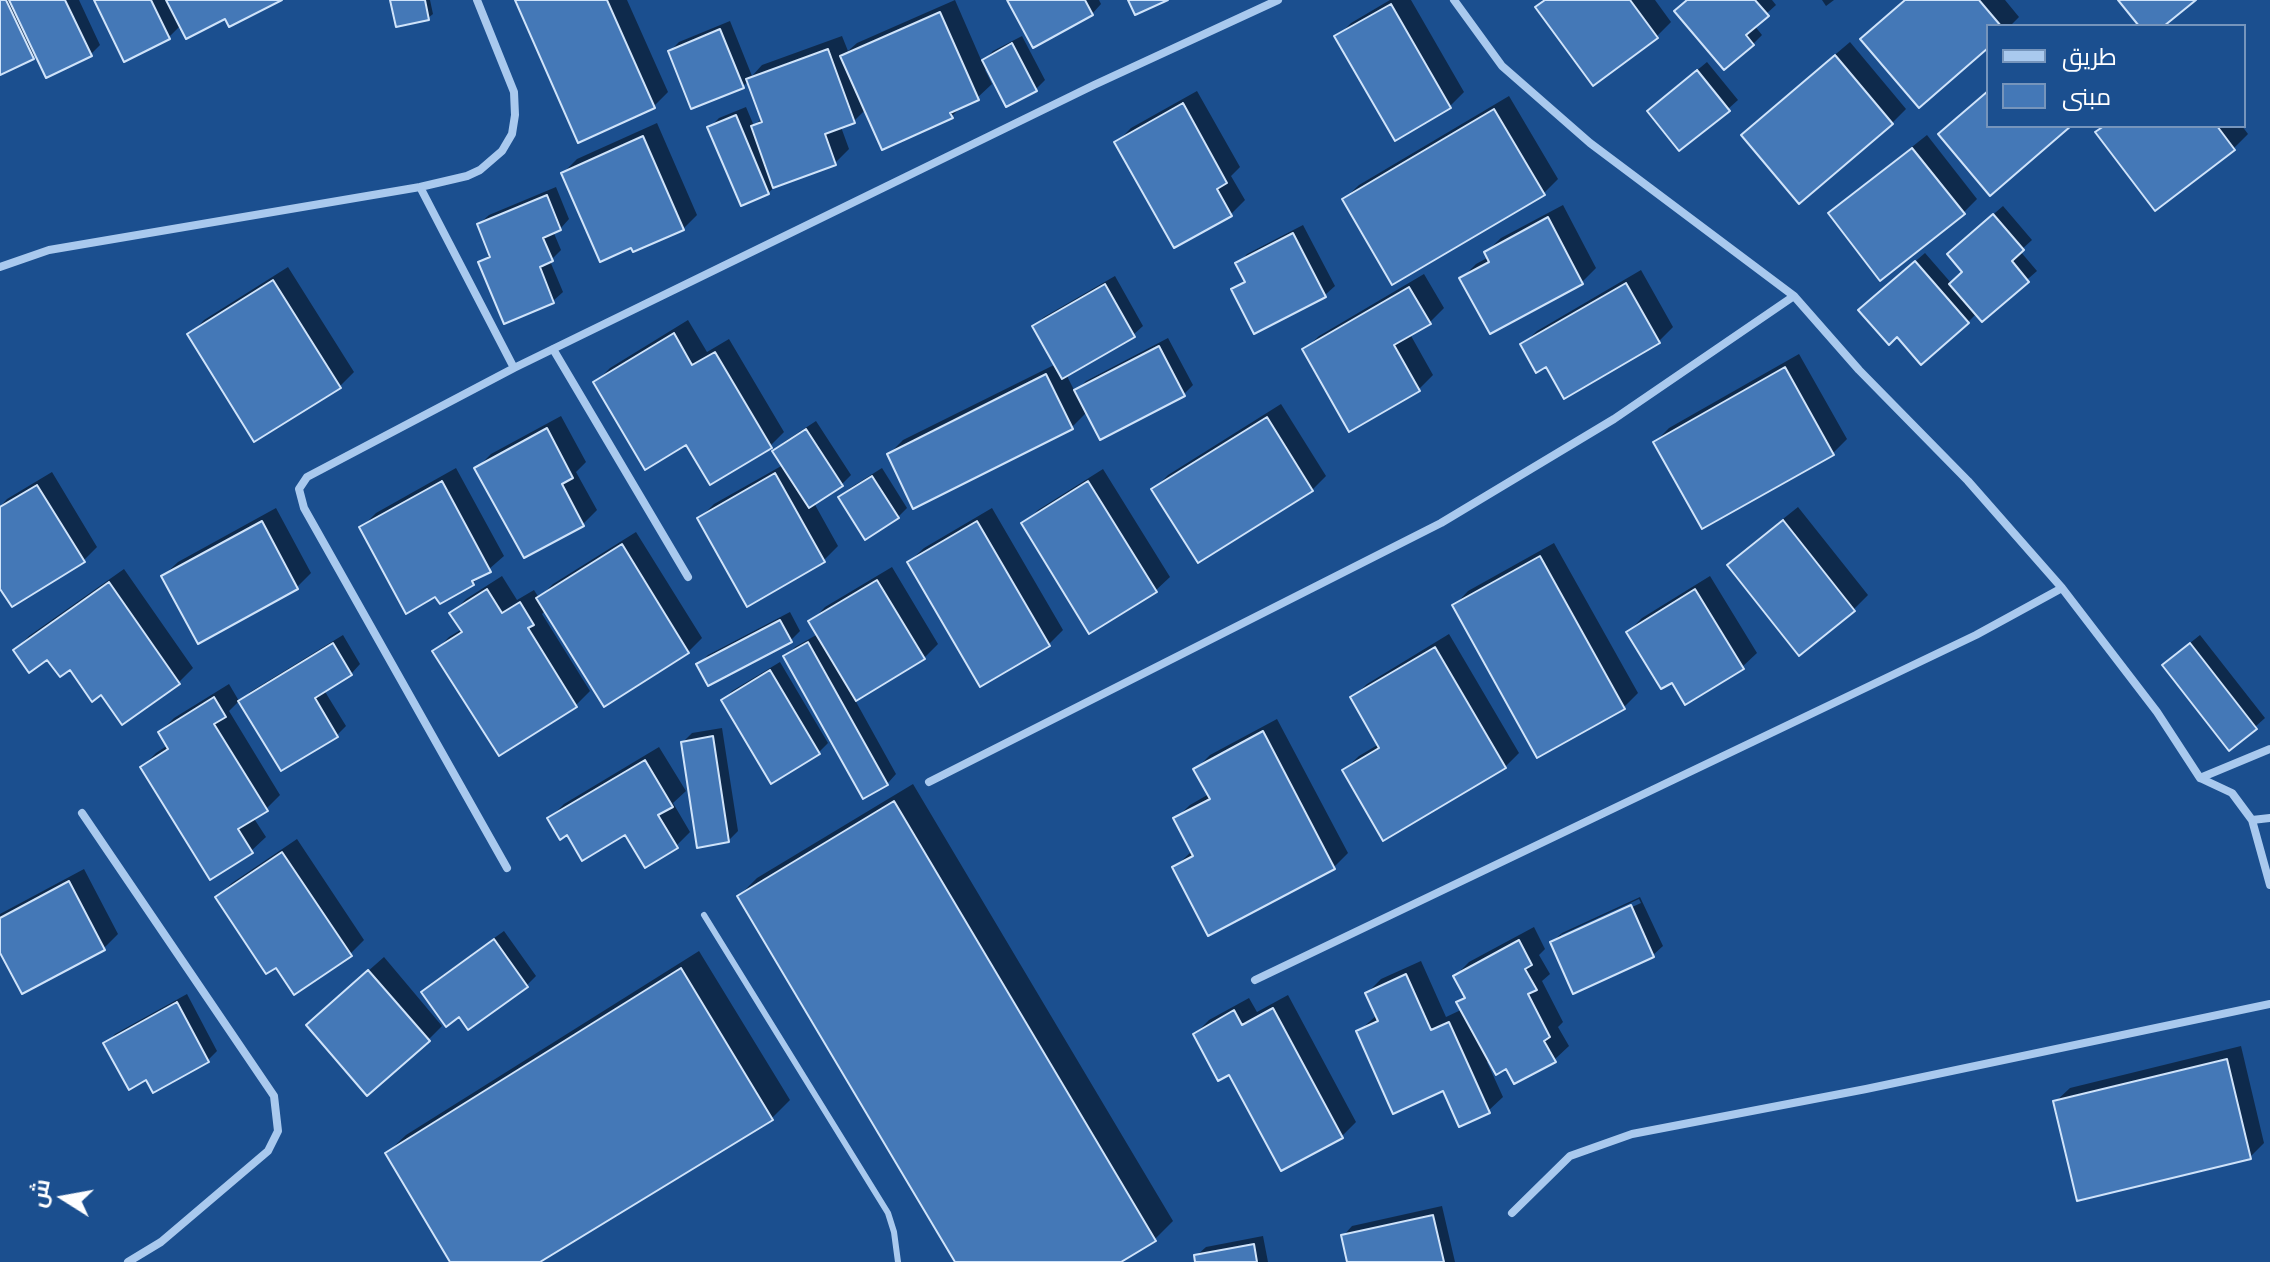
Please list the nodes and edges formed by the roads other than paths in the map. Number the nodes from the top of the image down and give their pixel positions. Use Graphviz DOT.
graph roads {
  1 [pos="477,0"];
  2 [pos="1278,0"];
  3 [pos="1459,2"];
  4 [pos="420,187"];
  5 [pos="0,267"];
  6 [pos="1794,296"];
  7 [pos="553,349"];
  8 [pos="514,368"];
  9 [pos="688,577"];
  10 [pos="2062,588"];
  11 [pos="2270,749"];
  12 [pos="2200,778"];
  13 [pos="929,782"];
  14 [pos="82,813"];
  15 [pos="2270,818"];
  16 [pos="2252,820"];
  17 [pos="507,868"];
  18 [pos="2270,885"];
  19 [pos="704,915"];
  20 [pos="1255,980"];
  21 [pos="2270,1004"];
  22 [pos="1512,1213"];
  23 [pos="128,1262"];
  24 [pos="898,1262"];
  1 -- 4 [label="street"];
  2 -- 7 [label="street"];
  3 -- 6 [label="street"];
  4 -- 5 [label="street"];
  4 -- 8 [label="street"];
  6 -- 10 [label="street"];
  6 -- 13 [label="street"];
  7 -- 8 [label="street"];
  7 -- 9 [label="street"];
  8 -- 17 [label="street"];
  10 -- 12 [label="street"];
  10 -- 20 [label="street"];
  11 -- 12 [label="street"];
  12 -- 16 [label="street"];
  14 -- 23 [label="street"];
  15 -- 16 [label="street"];
  16 -- 18 [label="street"];
  19 -- 24 [label="lane"];
  21 -- 22 [label="street"];
}
